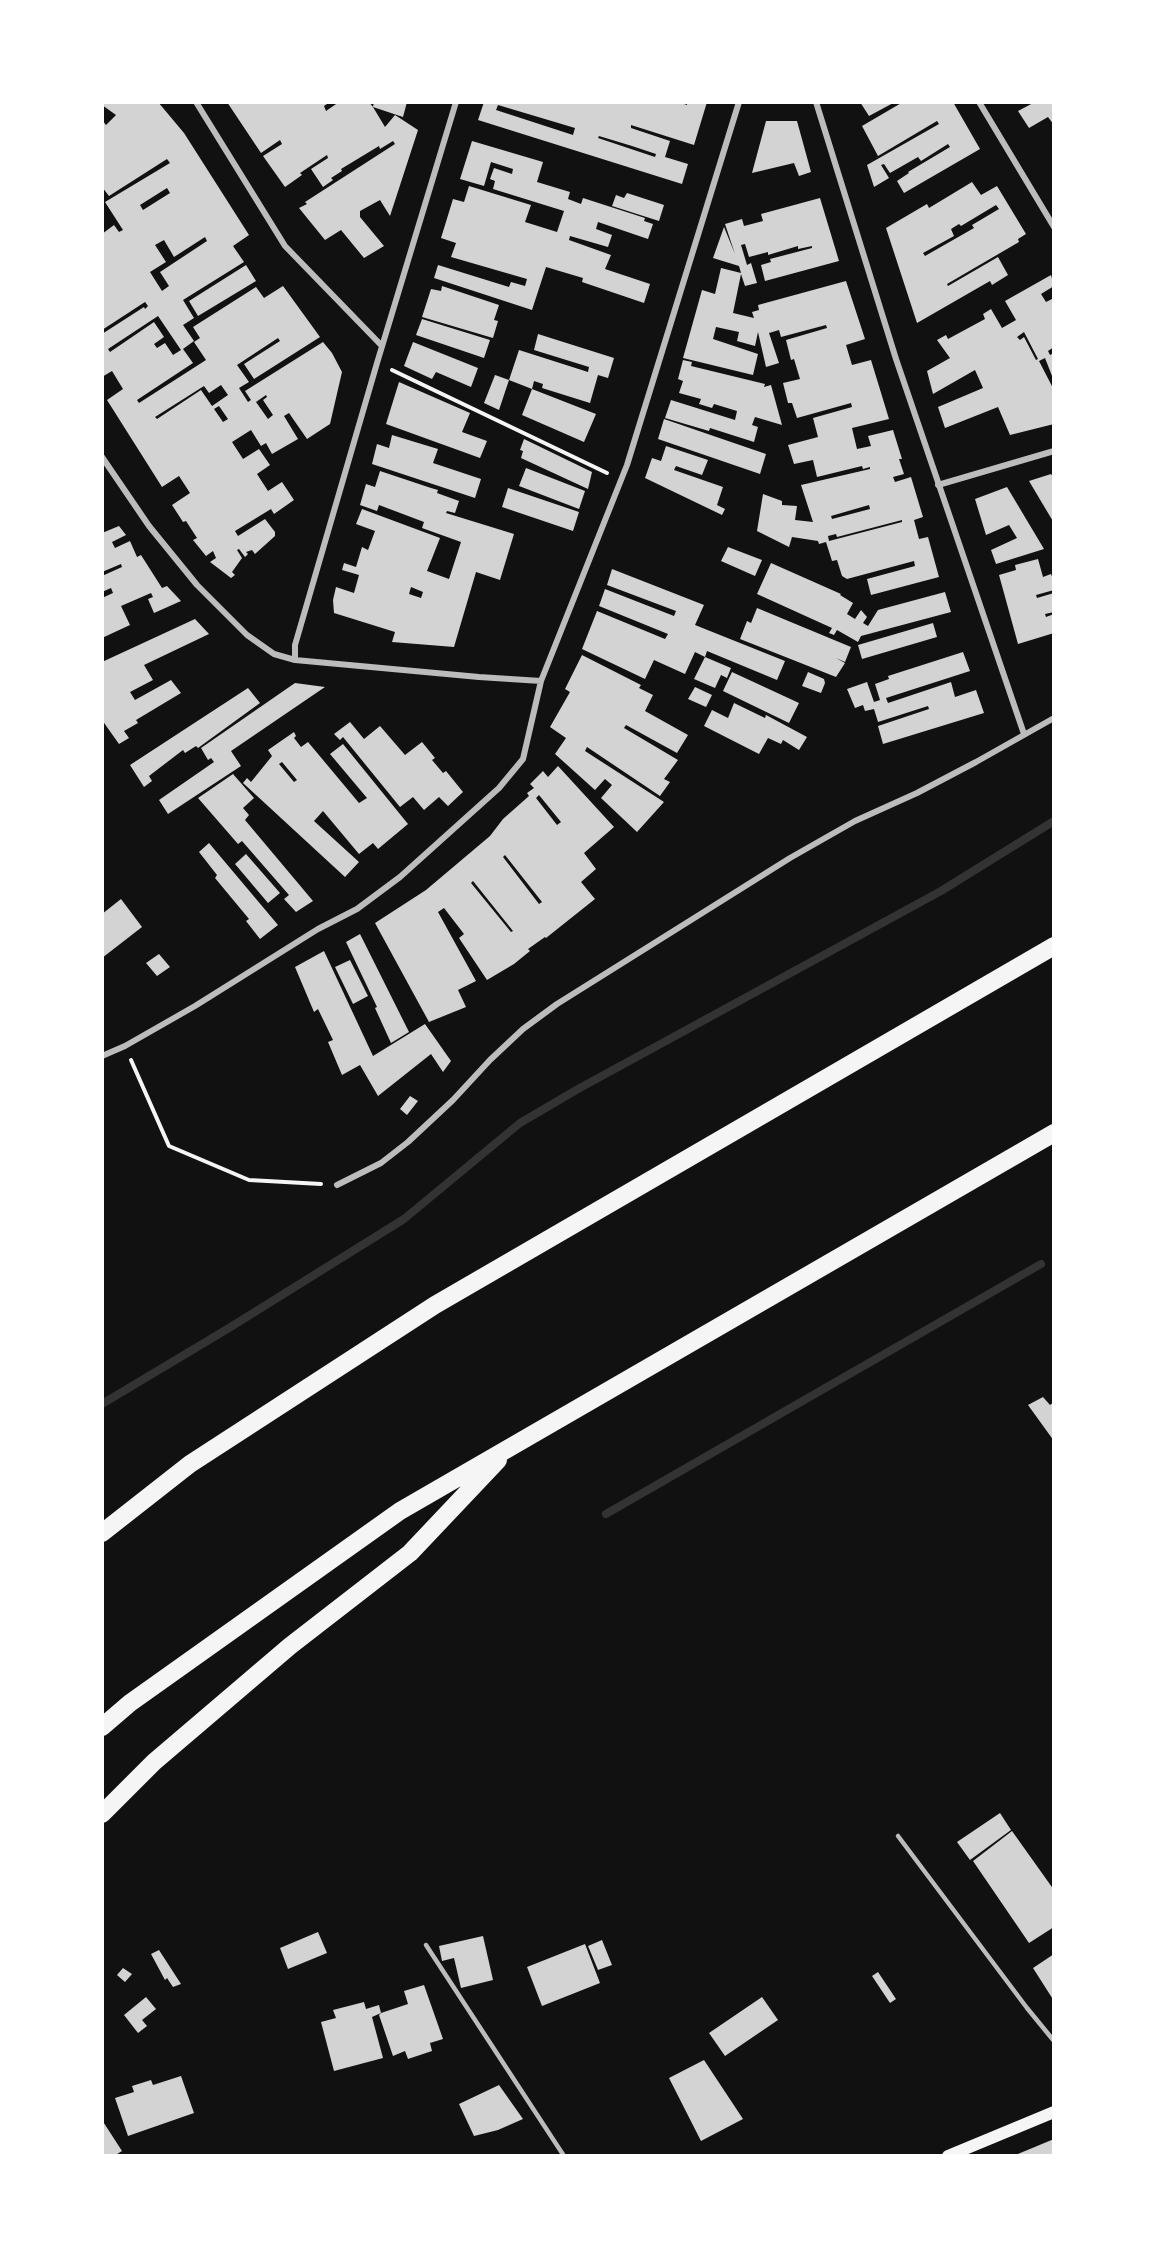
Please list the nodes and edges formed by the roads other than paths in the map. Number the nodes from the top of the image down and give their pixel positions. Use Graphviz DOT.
graph roads {
  1 [pos="196,102"];
  2 [pos="456,102"];
  3 [pos="739,102"];
  4 [pos="816,102"];
  5 [pos="979,102"];
  6 [pos="1054,227"];
  7 [pos="382,346"];
  8 [pos="1054,451"];
  9 [pos="102,457"];
  10 [pos="938,485"];
  11 [pos="295,660"];
  12 [pos="541,681"];
  13 [pos="1054,718"];
  14 [pos="1024,734"];
  15 [pos="1054,945"];
  16 [pos="102,1056"];
  17 [pos="1054,1133"];
  18 [pos="337,1185"];
  19 [pos="512,1446"];
  20 [pos="102,1533"];
  21 [pos="102,1727"];
  22 [pos="102,1814"];
  23 [pos="898,1836"];
  24 [pos="426,1945"];
  25 [pos="1054,2041"];
  26 [pos="1054,2112"];
  27 [pos="564,2156"];
  28 [pos="948,2156"];
  1 -- 7 [label="street"];
  2 -- 7 [label="street"];
  3 -- 12 [label="street"];
  4 -- 10 [label="street"];
  5 -- 6 [label="street"];
  7 -- 11 [label="street"];
  8 -- 10 [label="street"];
  9 -- 11 [label="street"];
  10 -- 14 [label="street"];
  11 -- 12 [label="street"];
  12 -- 16 [label="street"];
  13 -- 14 [label="street"];
  14 -- 18 [label="street"];
  15 -- 20 [label="highway"];
  17 -- 19 [label="highway"];
  19 -- 21 [label="highway"];
  19 -- 22 [label="highway"];
  23 -- 25 [label="lane"];
  24 -- 27 [label="lane"];
  26 -- 28 [label="main road"];
}
